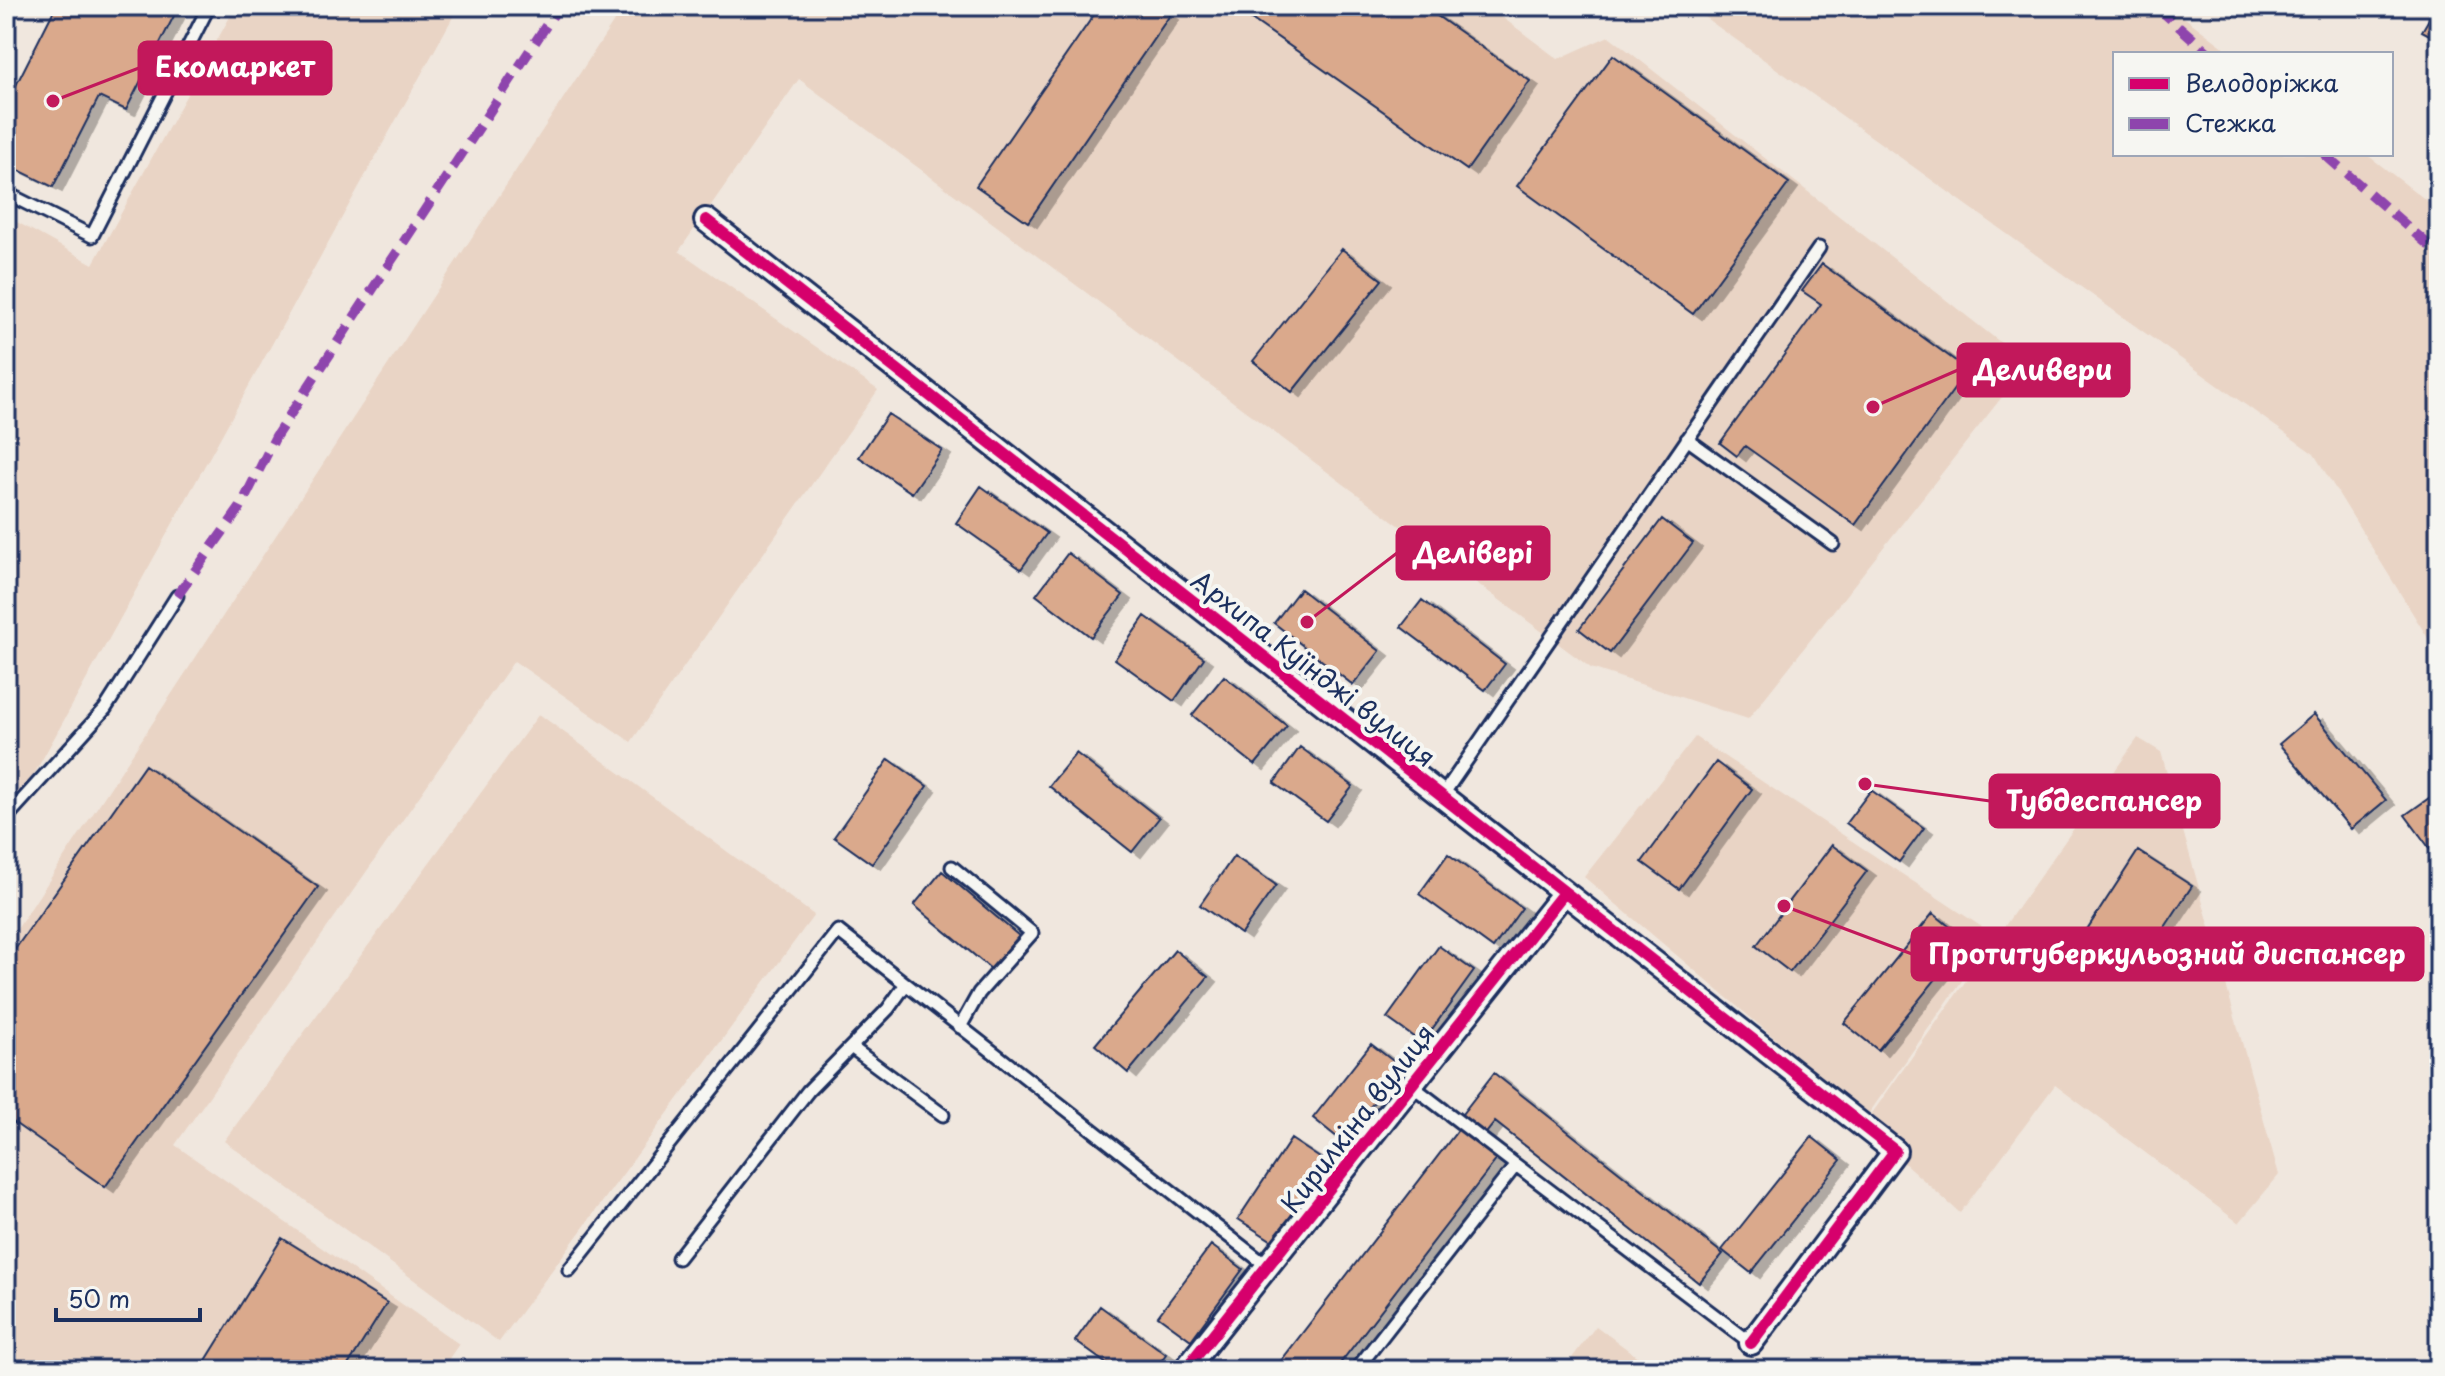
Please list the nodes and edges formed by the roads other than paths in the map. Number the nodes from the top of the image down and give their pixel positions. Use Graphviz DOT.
graph roads {
  1 [pos="12,6"];
  2 [pos="209,6"];
  3 [pos="6,17"];
  4 [pos="6,193"];
  5 [pos="706,220"];
  6 [pos="1819,248"];
  7 [pos="1687,439"];
  8 [pos="1833,544"];
  9 [pos="177,596"];
  10 [pos="1442,796"];
  11 [pos="6,818"];
  12 [pos="952,867"];
  13 [pos="1563,894"];
  14 [pos="906,984"];
  15 [pos="960,1027"];
  16 [pos="851,1047"];
  17 [pos="1411,1085"];
  18 [pos="943,1115"];
  19 [pos="1516,1165"];
  20 [pos="678,1258"];
  21 [pos="1267,1266"];
  22 [pos="569,1270"];
  23 [pos="1751,1343"];
  24 [pos="1185,1370"];
  25 [pos="1356,1370"];
  1 -- 3 [label="lane"];
  2 -- 4 [label="lane"];
  5 -- 10 [label="street, Архипа Куїнджі вулиця"];
  6 -- 7 [label="lane"];
  7 -- 8 [label="lane"];
  7 -- 10 [label="lane"];
  9 -- 11 [label="lane"];
  10 -- 13 [label="street, Архипа Куїнджі вулиця"];
  12 -- 15 [label="lane"];
  13 -- 17 [label="street, Кирилкіна вулиця"];
  13 -- 23 [label="street, Архипа Куїнджі вулиця"];
  14 -- 15 [label="lane"];
  14 -- 16 [label="lane"];
  14 -- 22 [label="lane"];
  15 -- 21 [label="lane"];
  16 -- 18 [label="lane"];
  16 -- 20 [label="lane"];
  17 -- 19 [label="lane"];
  17 -- 21 [label="street, Кирилкіна вулиця"];
  19 -- 23 [label="lane"];
  19 -- 25 [label="lane"];
  21 -- 24 [label="street, Кирилкіна вулиця"];
}
